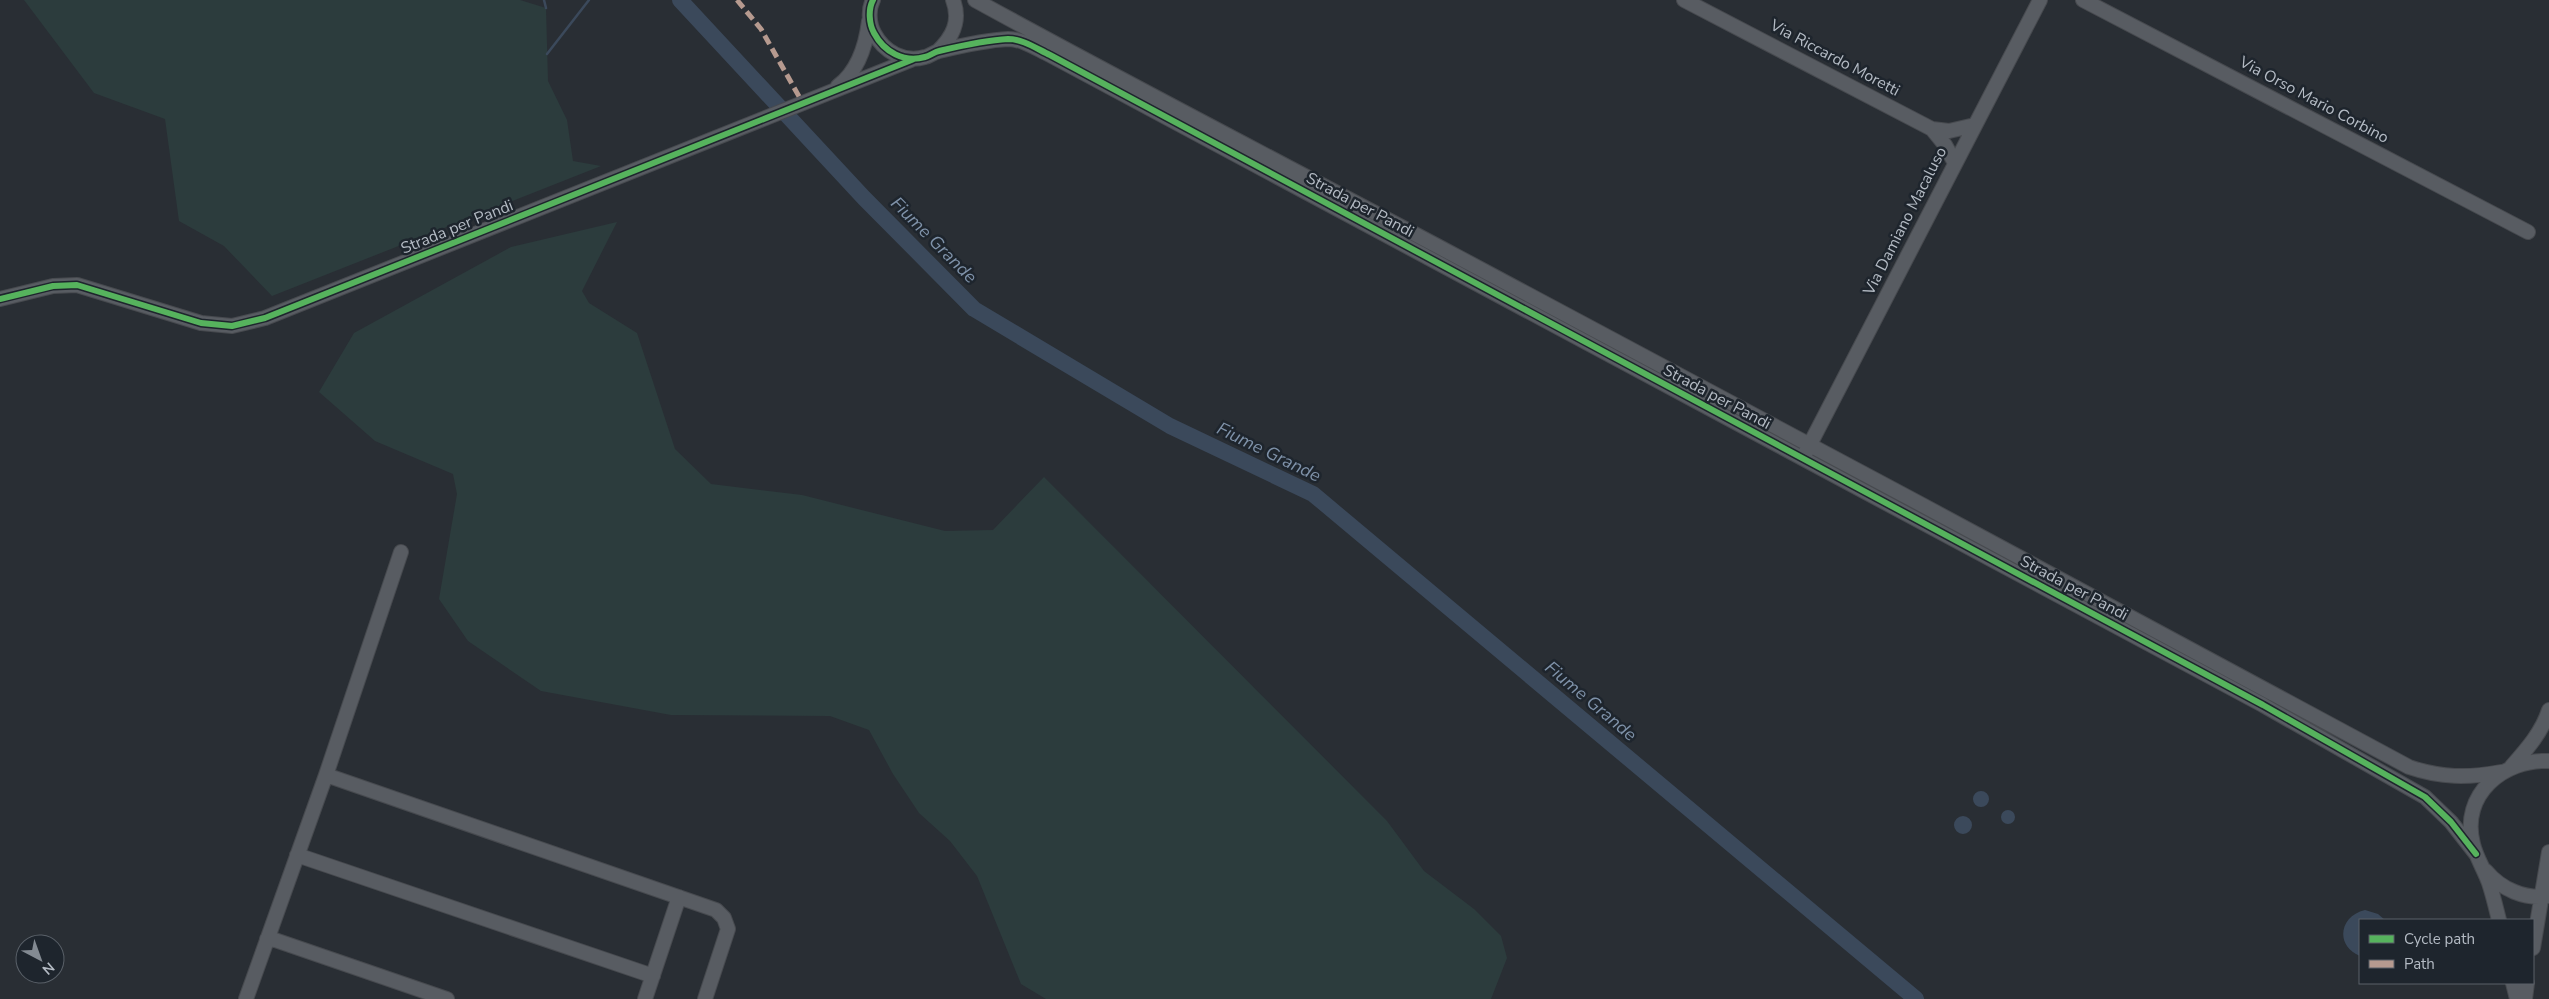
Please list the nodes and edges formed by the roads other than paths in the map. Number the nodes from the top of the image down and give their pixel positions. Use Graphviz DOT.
graph roads {
  1 [pos="954,0"];
  2 [pos="975,0"];
  3 [pos="1684,0"];
  4 [pos="2040,0"];
  5 [pos="2084,0"];
  6 [pos="871,5"];
  7 [pos="937,52"];
  8 [pos="914,59"];
  9 [pos="831,91"];
  10 [pos="1975,125"];
  11 [pos="1932,129"];
  12 [pos="1955,163"];
  13 [pos="2528,232"];
  14 [pos="0,300"];
  15 [pos="1810,444"];
  16 [pos="1802,459"];
  17 [pos="401,552"];
  18 [pos="2549,710"];
  19 [pos="2549,761"];
  20 [pos="2506,769"];
  21 [pos="326,775"];
  22 [pos="2549,852"];
  23 [pos="297,854"];
  24 [pos="2479,860"];
  25 [pos="679,896"];
  26 [pos="2545,896"];
  27 [pos="2549,915"];
  28 [pos="2498,919"];
  29 [pos="267,939"];
  30 [pos="2534,942"];
  31 [pos="2534,944"];
  32 [pos="653,976"];
  33 [pos="2514,984"];
  34 [pos="2527,984"];
  35 [pos="246,999"];
  36 [pos="447,999"];
  37 [pos="645,999"];
  38 [pos="705,999"];
  39 [pos="2517,999"];
  40 [pos="2525,999"];
  1 -- 7 [label="street"];
  2 -- 15 [label="street, Strada per Pandi"];
  3 -- 11 [label="street, Via Riccardo Moretti"];
  4 -- 10 [label="street, Via Damiano Macaluso"];
  5 -- 13 [label="street, Via Orso Mario Corbino"];
  6 -- 8 [label="street"];
  6 -- 9 [label="street"];
  7 -- 8 [label="street, Strada per Pandi"];
  7 -- 16 [label="street, Strada per Pandi"];
  8 -- 9 [label="street, Strada per Pandi"];
  9 -- 14 [label="street, Strada per Pandi"];
  10 -- 11 [label="street"];
  10 -- 12 [label="street, Via Damiano Macaluso"];
  11 -- 12 [label="street, Via Riccardo Moretti"];
  12 -- 15 [label="street, Via Damiano Macaluso"];
  15 -- 16 [label="street, Via Damiano Macaluso"];
  15 -- 20 [label="street, Strada per Pandi"];
  16 -- 24 [label="street, Strada per Pandi"];
  17 -- 21 [label="street"];
  18 -- 20 [label="street"];
  19 -- 20 [label="street, Strada per Pandi"];
  20 -- 24 [label="street"];
  21 -- 23 [label="street"];
  21 -- 25 [label="street"];
  22 -- 26 [label="street"];
  23 -- 29 [label="street"];
  23 -- 32 [label="street"];
  24 -- 26 [label="street, Strada per Pandi"];
  24 -- 28 [label="street"];
  25 -- 32 [label="street"];
  25 -- 38 [label="street"];
  26 -- 30 [label="street"];
  27 -- 31 [label="street"];
  29 -- 35 [label="street"];
  29 -- 36 [label="street"];
  32 -- 37 [label="street"];
  33 -- 39 [label="street"];
  34 -- 40 [label="street"];
}
